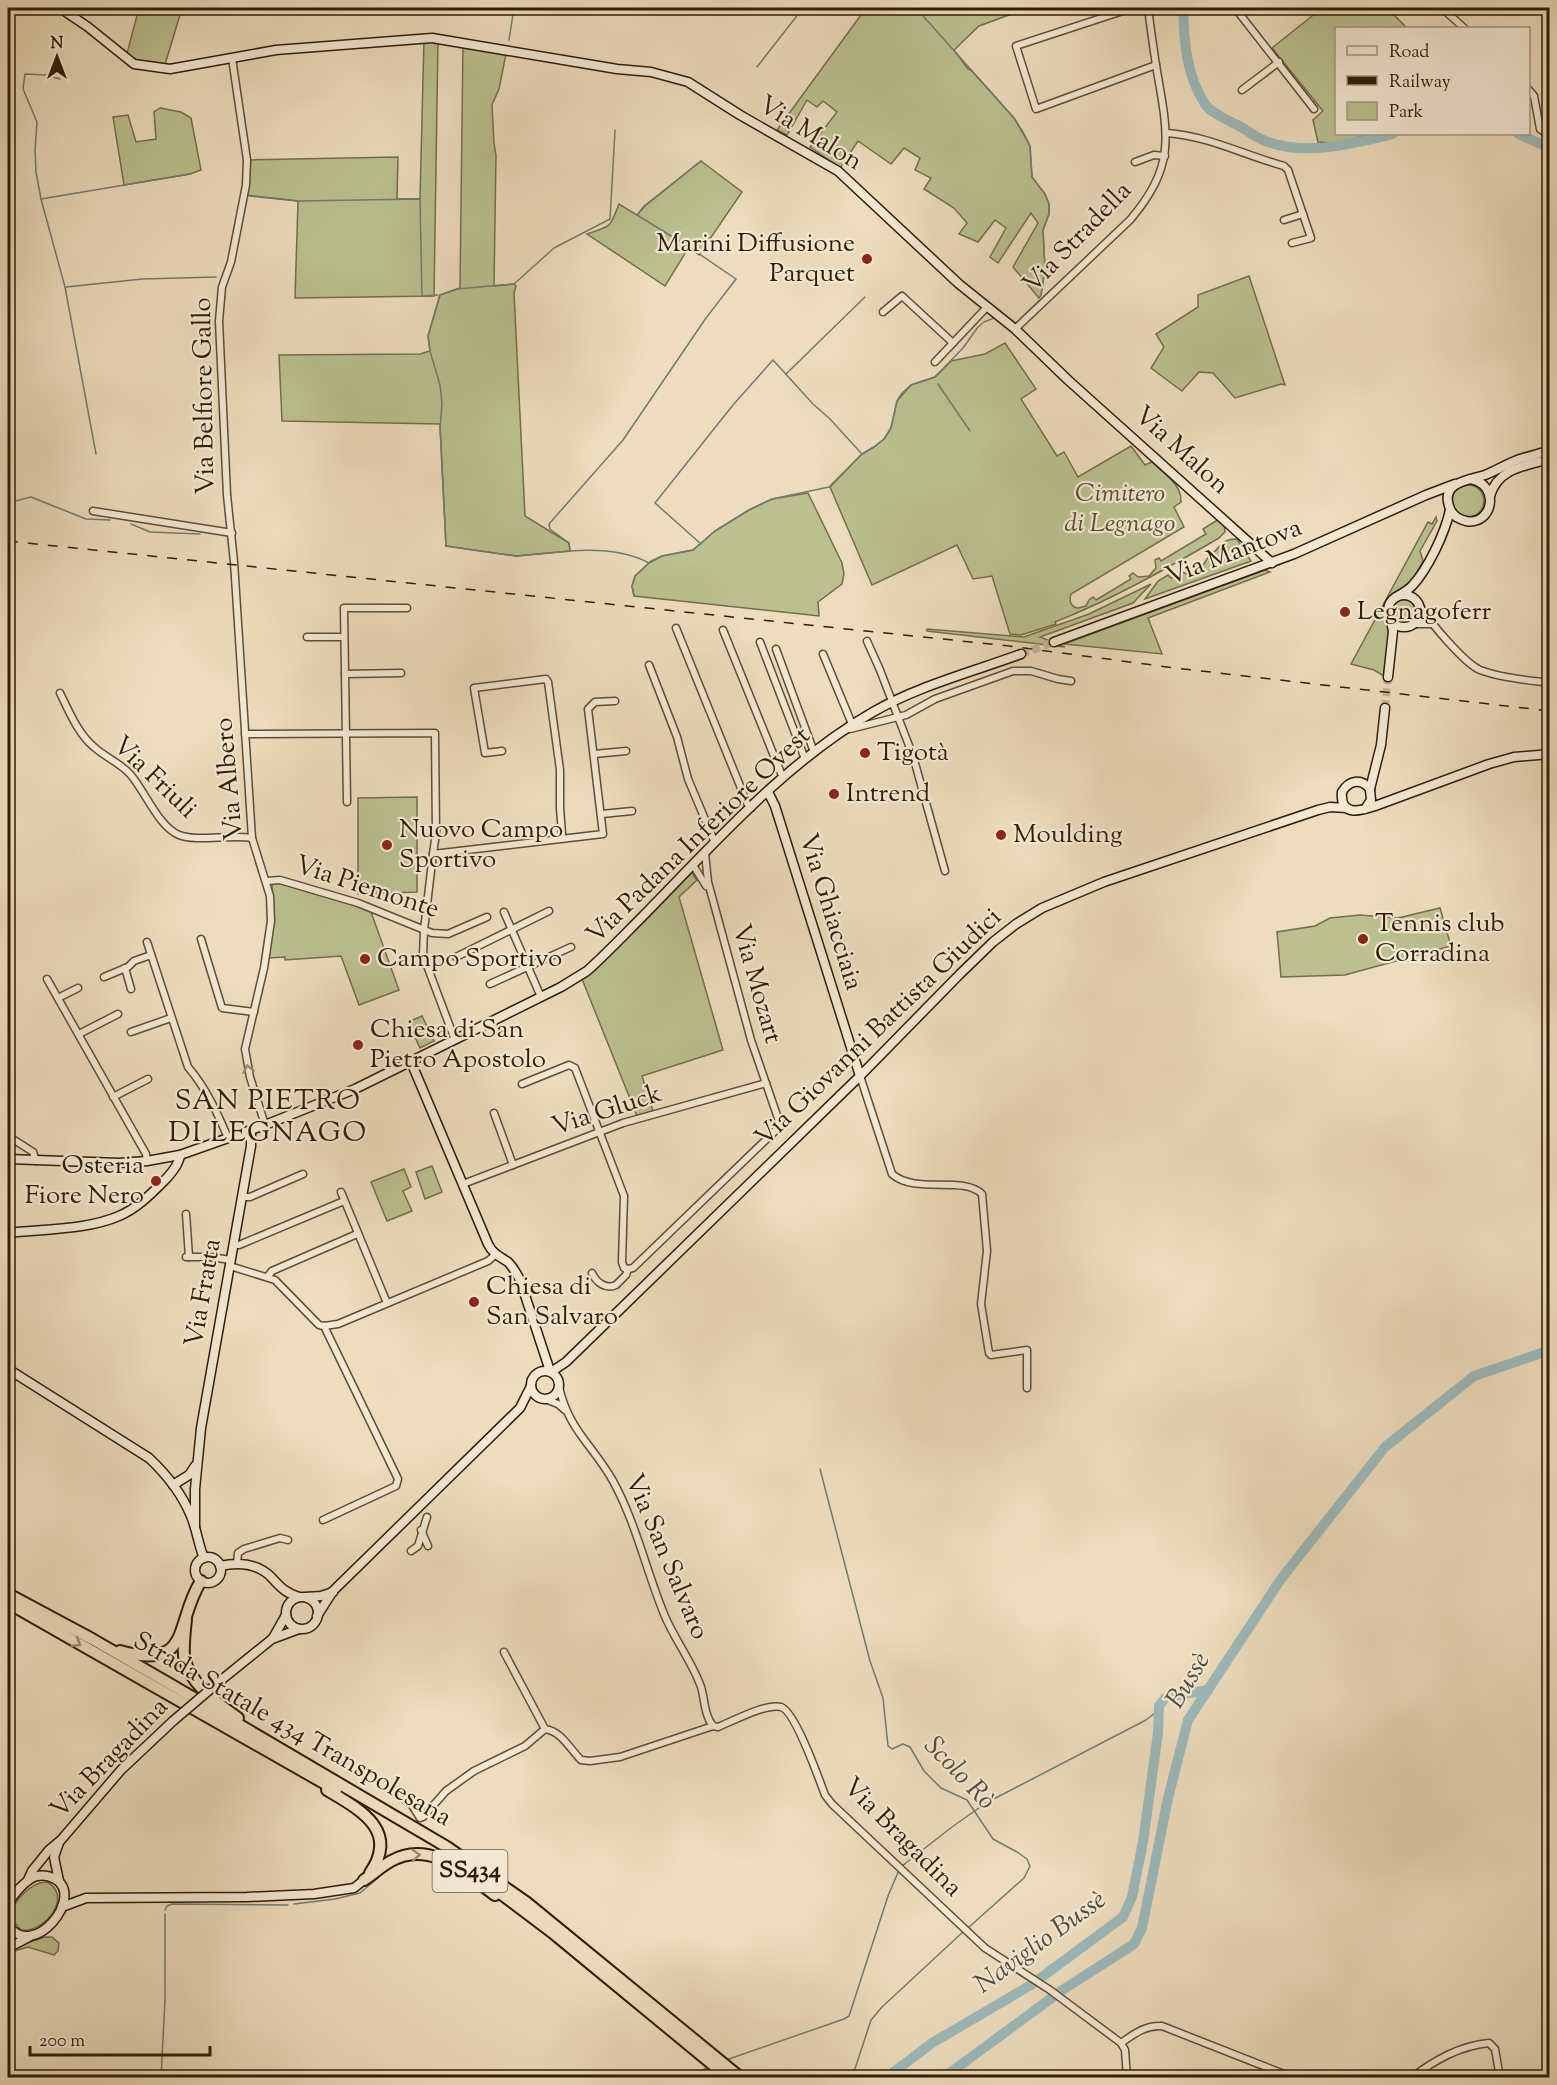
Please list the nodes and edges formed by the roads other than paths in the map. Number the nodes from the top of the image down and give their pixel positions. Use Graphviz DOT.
graph roads {
  1 [pos="60,8"];
  2 [pos="1132,8"];
  3 [pos="1148,8"];
  4 [pos="1235,8"];
  5 [pos="1442,8"];
  6 [pos="1463,27"];
  7 [pos="232,58"];
  8 [pos="1279,62"];
  9 [pos="1156,65"];
  10 [pos="1242,90"];
  11 [pos="1530,91"];
  12 [pos="1314,109"];
  13 [pos="1167,133"];
  14 [pos="1550,136"];
  15 [pos="1165,156"];
  16 [pos="1135,162"];
  17 [pos="1303,214"];
  18 [pos="1284,220"];
  19 [pos="1292,243"];
  20 [pos="987,307"];
  21 [pos="884,312"];
  22 [pos="1016,329"];
  23 [pos="953,343"];
  24 [pos="935,362"];
  25 [pos="1550,450"];
  26 [pos="1550,459"];
  27 [pos="1470,479"];
  28 [pos="1455,484"];
  29 [pos="1426,495"];
  30 [pos="1490,496"];
  31 [pos="1449,507"];
  32 [pos="93,511"];
  33 [pos="1465,521"];
  34 [pos="232,533"];
  35 [pos="1443,535"];
  36 [pos="1272,563"];
  37 [pos="234,566"];
  38 [pos="1418,577"];
  39 [pos="1396,597"];
  40 [pos="1418,603"];
  41 [pos="407,608"];
  42 [pos="1391,621"];
  43 [pos="1434,624"];
  44 [pos="1410,626"];
  45 [pos="676,628"];
  46 [pos="723,630"];
  47 [pos="307,637"];
  48 [pos="344,637"];
  49 [pos="867,641"];
  50 [pos="760,642"];
  51 [pos="1054,642"];
  52 [pos="1392,646"];
  53 [pos="776,649"];
  54 [pos="823,654"];
  55 [pos="1021,654"];
  56 [pos="649,665"];
  57 [pos="401,673"];
  58 [pos="345,674"];
  59 [pos="1388,677"];
  60 [pos="1071,681"];
  61 [pos="1550,683"];
  62 [pos="60,693"];
  63 [pos="615,701"];
  64 [pos="892,702"];
  65 [pos="1385,708"];
  66 [pos="898,717"];
  67 [pos="852,724"];
  68 [pos="844,730"];
  69 [pos="245,734"];
  70 [pos="346,734"];
  71 [pos="502,751"];
  72 [pos="626,751"];
  73 [pos="814,752"];
  74 [pos="594,754"];
  75 [pos="1550,754"];
  76 [pos="805,759"];
  77 [pos="1375,764"];
  78 [pos="783,778"];
  79 [pos="1358,781"];
  80 [pos="1370,791"];
  81 [pos="768,792"];
  82 [pos="1342,792"];
  83 [pos="1391,799"];
  84 [pos="347,802"];
  85 [pos="751,808"];
  86 [pos="1347,808"];
  87 [pos="1365,809"];
  88 [pos="1318,810"];
  89 [pos="632,811"];
  90 [pos="602,814"];
  91 [pos="252,838"];
  92 [pos="561,838"];
  93 [pos="715,843"];
  94 [pos="705,853"];
  95 [pos="434,854"];
  96 [pos="693,865"];
  97 [pos="945,871"];
  98 [pos="267,881"];
  99 [pos="711,895"];
  100 [pos="549,911"];
  101 [pos="504,912"];
  102 [pos="487,917"];
  103 [pos="511,929"];
  104 [pos="424,930"];
  105 [pos="201,939"];
  106 [pos="147,942"];
  107 [pos="571,947"];
  108 [pos="151,955"];
  109 [pos="456,957"];
  110 [pos="527,966"];
  111 [pos="124,968"];
  112 [pos="104,977"];
  113 [pos="47,979"];
  114 [pos="490,984"];
  115 [pos="78,988"];
  116 [pos="131,989"];
  117 [pos="541,997"];
  118 [pos="58,998"];
  119 [pos="254,1012"];
  120 [pos="118,1014"];
  121 [pos="171,1018"];
  122 [pos="131,1032"];
  123 [pos="79,1034"];
  124 [pos="455,1040"];
  125 [pos="411,1062"];
  126 [pos="860,1076"];
  127 [pos="148,1078"];
  128 [pos="766,1083"];
  129 [pos="522,1084"];
  130 [pos="113,1097"];
  131 [pos="494,1113"];
  132 [pos="265,1125"];
  133 [pos="251,1130"];
  134 [pos="599,1132"];
  135 [pos="8,1136"];
  136 [pos="228,1138"];
  137 [pos="180,1155"];
  138 [pos="8,1159"];
  139 [pos="36,1161"];
  140 [pos="147,1161"];
  141 [pos="513,1165"];
  142 [pos="303,1173"];
  143 [pos="463,1185"];
  144 [pos="341,1192"];
  145 [pos="242,1197"];
  146 [pos="344,1202"];
  147 [pos="186,1215"];
  148 [pos="8,1233"];
  149 [pos="357,1234"];
  150 [pos="234,1245"];
  151 [pos="495,1255"];
  152 [pos="230,1263"];
  153 [pos="628,1269"];
  154 [pos="592,1273"];
  155 [pos="267,1277"];
  156 [pos="387,1303"];
  157 [pos="324,1326"];
  158 [pos="544,1352"];
  159 [pos="566,1362"];
  160 [pos="8,1369"];
  161 [pos="550,1371"];
  162 [pos="538,1373"];
  163 [pos="560,1385"];
  164 [pos="531,1386"];
  165 [pos="1027,1388"];
  166 [pos="543,1399"];
  167 [pos="520,1408"];
  168 [pos="566,1411"];
  169 [pos="197,1464"];
  170 [pos="185,1478"];
  171 [pos="173,1485"];
  172 [pos="195,1489"];
  173 [pos="427,1517"];
  174 [pos="323,1520"];
  175 [pos="195,1527"];
  176 [pos="421,1530"];
  177 [pos="288,1540"];
  178 [pos="428,1546"];
  179 [pos="411,1551"];
  180 [pos="204,1558"];
  181 [pos="237,1563"];
  182 [pos="220,1566"];
  183 [pos="201,1581"];
  184 [pos="280,1588"];
  185 [pos="333,1591"];
  186 [pos="8,1594"];
  187 [pos="302,1597"];
  188 [pos="8,1604"];
  189 [pos="286,1612"];
  190 [pos="317,1616"];
  191 [pos="186,1619"];
  192 [pos="300,1629"];
  193 [pos="92,1639"];
  194 [pos="272,1639"];
  195 [pos="504,1652"];
  196 [pos="713,1726"];
  197 [pos="545,1729"];
  198 [pos="282,1760"];
  199 [pos="305,1764"];
  200 [pos="405,1800"];
  201 [pos="61,1840"];
  202 [pos="28,1880"];
  203 [pos="364,1880"];
  204 [pos="61,1884"];
  205 [pos="86,1898"];
  206 [pos="8,1902"];
  207 [pos="62,1907"];
  208 [pos="521,1908"];
  209 [pos="8,1925"];
  210 [pos="29,1936"];
  211 [pos="8,1948"];
  212 [pos="1121,2043"];
  213 [pos="695,2045"];
  214 [pos="729,2078"];
  215 [pos="741,2078"];
  216 [pos="1127,2078"];
  217 [pos="1294,2078"];
  218 [pos="1411,2078"];
  219 [pos="1500,2078"];
  1 -- 7 [label="street"];
  2 -- 9 [label="street"];
  3 -- 9 [label="street, Via Stradella"];
  4 -- 8 [label="street"];
  5 -- 6 [label="street"];
  7 -- 20 [label="street, Via Malon"];
  7 -- 34 [label="street, Via Belfiore Gallo"];
  8 -- 10 [label="street"];
  8 -- 12 [label="street"];
  9 -- 13 [label="street, Via Stradella"];
  11 -- 14 [label="street"];
  13 -- 15 [label="street, Via Stradella"];
  13 -- 17 [label="street"];
  15 -- 16 [label="street"];
  15 -- 22 [label="street, Via Stradella"];
  17 -- 18 [label="street"];
  17 -- 19 [label="street"];
  20 -- 22 [label="street, Via Malon"];
  20 -- 23 [label="street"];
  21 -- 23 [label="street"];
  22 -- 36 [label="street, Via Malon"];
  23 -- 24 [label="street"];
  25 -- 27 [label="street, Via Mantova"];
  26 -- 30 [label="street"];
  27 -- 28 [label="street, Via Mantova"];
  27 -- 30 [label="street"];
  28 -- 29 [label="street, Via Mantova"];
  28 -- 31 [label="street"];
  29 -- 31 [label="street"];
  29 -- 36 [label="street, Via Mantova"];
  30 -- 33 [label="street"];
  31 -- 33 [label="street"];
  31 -- 35 [label="street"];
  32 -- 34 [label="street, Via Belfiore Gallo"];
  33 -- 35 [label="street"];
  34 -- 37 [label="street, Via Belfiore Gallo"];
  35 -- 38 [label="street"];
  36 -- 51 [label="street, Via Mantova"];
  37 -- 69 [label="street, Via Albero"];
  38 -- 39 [label="street"];
  38 -- 40 [label="street"];
  39 -- 40 [label="street"];
  39 -- 42 [label="street"];
  40 -- 43 [label="street"];
  40 -- 44 [label="street"];
  41 -- 48 [label="street"];
  42 -- 44 [label="street"];
  42 -- 52 [label="street"];
  43 -- 44 [label="street"];
  43 -- 61 [label="street"];
  44 -- 52 [label="street"];
  45 -- 85 [label="street"];
  46 -- 78 [label="street"];
  47 -- 48 [label="street"];
  48 -- 58 [label="street"];
  49 -- 64 [label="street"];
  50 -- 76 [label="street"];
  52 -- 59 [label="street"];
  53 -- 73 [label="street"];
  54 -- 67 [label="street"];
  55 -- 64 [label="street, Via Padana Inferiore Ovest"];
  56 -- 93 [label="street"];
  57 -- 58 [label="street"];
  58 -- 70 [label="street"];
  60 -- 66 [label="street"];
  62 -- 91 [label="street, Via Friuli"];
  63 -- 74 [label="street"];
  64 -- 66 [label="street"];
  64 -- 67 [label="street, Via Padana Inferiore Ovest"];
  65 -- 77 [label="street"];
  66 -- 68 [label="street"];
  66 -- 97 [label="street"];
  67 -- 68 [label="street, Via Padana Inferiore Ovest"];
  68 -- 73 [label="street, Via Padana Inferiore Ovest"];
  69 -- 70 [label="street"];
  69 -- 91 [label="street, Via Albero"];
  70 -- 84 [label="street"];
  70 -- 95 [label="street"];
  71 -- 92 [label="street"];
  72 -- 74 [label="street"];
  73 -- 76 [label="street, Via Padana Inferiore Ovest"];
  74 -- 90 [label="street"];
  75 -- 83 [label="street, Via Giovanni Battista Giudici"];
  76 -- 78 [label="street, Via Padana Inferiore Ovest"];
  77 -- 79 [label="street, Via Giovanni Battista Giudici"];
  77 -- 80 [label="street"];
  78 -- 81 [label="street, Via Padana Inferiore Ovest"];
  79 -- 80 [label="street"];
  79 -- 82 [label="street, Via Giovanni Battista Giudici"];
  80 -- 83 [label="street"];
  80 -- 87 [label="street"];
  81 -- 85 [label="street, Via Padana Inferiore Ovest"];
  81 -- 126 [label="street, Via Ghiacciaia"];
  82 -- 86 [label="street"];
  82 -- 88 [label="street, Via Giovanni Battista Giudici"];
  83 -- 87 [label="street, Via Giovanni Battista Giudici"];
  85 -- 93 [label="street, Via Padana Inferiore Ovest"];
  86 -- 87 [label="street, Via Giovanni Battista Giudici"];
  86 -- 88 [label="street, Via Giovanni Battista Giudici"];
  88 -- 126 [label="street, Via Giovanni Battista Giudici"];
  89 -- 90 [label="street"];
  90 -- 92 [label="street"];
  91 -- 98 [label="street, Via Albero"];
  92 -- 95 [label="street"];
  93 -- 94 [label="street, Via Padana Inferiore Ovest"];
  94 -- 96 [label="street, Via Padana Inferiore Ovest"];
  94 -- 99 [label="street, Via Mozart"];
  95 -- 104 [label="street"];
  96 -- 99 [label="street, Via Mozart"];
  96 -- 117 [label="street, Via Padana Inferiore Ovest"];
  98 -- 104 [label="street, Via Piemonte"];
  98 -- 119 [label="street, Via Albero"];
  99 -- 128 [label="street, Via Mozart"];
  100 -- 103 [label="street"];
  101 -- 103 [label="street"];
  102 -- 104 [label="street, Via Piemonte"];
  103 -- 109 [label="street"];
  103 -- 110 [label="street"];
  104 -- 124 [label="street"];
  105 -- 119 [label="street"];
  106 -- 108 [label="street"];
  107 -- 110 [label="street"];
  108 -- 111 [label="street"];
  108 -- 121 [label="street"];
  110 -- 114 [label="street"];
  110 -- 117 [label="street"];
  111 -- 112 [label="street"];
  111 -- 116 [label="street"];
  113 -- 118 [label="street"];
  115 -- 118 [label="street"];
  117 -- 124 [label="street, Via Padana Inferiore Ovest"];
  118 -- 123 [label="street"];
  132 -- 119 [label="street, Via Albero, one-way"];
  120 -- 123 [label="street"];
  121 -- 122 [label="street"];
  121 -- 136 [label="street"];
  123 -- 130 [label="street"];
  124 -- 125 [label="street, Via Padana Inferiore Ovest"];
  125 -- 132 [label="street, Via Padana Inferiore Ovest"];
  125 -- 143 [label="street"];
  126 -- 159 [label="street, Via Giovanni Battista Giudici"];
  126 -- 165 [label="street, Via Ghiacciaia"];
  127 -- 130 [label="street"];
  128 -- 134 [label="street, Via Gluck"];
  128 -- 153 [label="street, Via Mozart"];
  129 -- 134 [label="street"];
  130 -- 140 [label="street"];
  131 -- 141 [label="street"];
  132 -- 133 [label="street, Via Padana Inferiore Ovest"];
  133 -- 136 [label="street, Via Padana Inferiore Ovest"];
  133 -- 145 [label="street, Via Fratta"];
  134 -- 141 [label="street, Via Gluck"];
  134 -- 153 [label="street"];
  135 -- 139 [label="street"];
  136 -- 137 [label="street, Via Padana Inferiore Ovest"];
  137 -- 140 [label="street, Via Padana Inferiore Ovest"];
  137 -- 148 [label="street"];
  138 -- 139 [label="street, Via Padana Inferiore Ovest"];
  139 -- 140 [label="street, Via Padana Inferiore Ovest"];
  141 -- 143 [label="street, Via Gluck"];
  142 -- 145 [label="street"];
  143 -- 151 [label="street"];
  144 -- 146 [label="street"];
  145 -- 150 [label="street, Via Fratta"];
  146 -- 149 [label="street"];
  146 -- 150 [label="street"];
  147 -- 152 [label="street"];
  149 -- 155 [label="street"];
  149 -- 156 [label="street"];
  150 -- 152 [label="street, Via Fratta"];
  151 -- 156 [label="street"];
  151 -- 158 [label="street"];
  152 -- 155 [label="street"];
  152 -- 169 [label="street, Via Fratta"];
  153 -- 154 [label="street"];
  155 -- 157 [label="street"];
  156 -- 157 [label="street"];
  157 -- 174 [label="street"];
  158 -- 161 [label="street"];
  158 -- 162 [label="street"];
  159 -- 161 [label="street, Via Giovanni Battista Giudici"];
  159 -- 163 [label="street, Via Giovanni Battista Giudici"];
  160 -- 171 [label="street"];
  161 -- 162 [label="street, Via Giovanni Battista Giudici"];
  161 -- 163 [label="street"];
  162 -- 164 [label="street"];
  163 -- 166 [label="street"];
  163 -- 168 [label="street, Via San Salvaro"];
  164 -- 166 [label="street"];
  164 -- 167 [label="street"];
  166 -- 167 [label="street"];
  166 -- 168 [label="street, Via San Salvaro"];
  167 -- 185 [label="street"];
  168 -- 196 [label="street, Via San Salvaro"];
  169 -- 170 [label="street"];
  169 -- 172 [label="street, Via Fratta"];
  170 -- 171 [label="street"];
  170 -- 172 [label="street"];
  171 -- 175 [label="street"];
  172 -- 175 [label="street, Via Fratta"];
  173 -- 176 [label="street"];
  175 -- 180 [label="street"];
  176 -- 178 [label="street"];
  176 -- 179 [label="street"];
  177 -- 181 [label="street"];
  180 -- 182 [label="street"];
  180 -- 183 [label="street"];
  181 -- 182 [label="street"];
  181 -- 184 [label="street"];
  182 -- 183 [label="street"];
  183 -- 191 [label="highway"];
  184 -- 187 [label="street"];
  184 -- 189 [label="street"];
  185 -- 187 [label="street"];
  185 -- 190 [label="street"];
  186 -- 193 [label="highway, Strada Statale 434 Transpolesana / SS434"];
  187 -- 189 [label="street"];
  187 -- 190 [label="street"];
  188 -- 198 [label="highway, Strada Statale 434 Transpolesana / SS434, one-way"];
  189 -- 192 [label="street"];
  189 -- 194 [label="street, Via Bragadina"];
  190 -- 192 [label="street"];
  191 -- 193 [label="highway"];
  191 -- 199 [label="highway"];
  192 -- 194 [label="street, Via Bragadina"];
  193 -- 199 [label="highway, Strada Statale 434 Transpolesana / SS434"];
  194 -- 201 [label="street, Via Bragadina, bridge"];
  195 -- 197 [label="street, Via Bragadina"];
  196 -- 197 [label="street, Via Bragadina"];
  196 -- 212 [label="street, Via Bragadina"];
  197 -- 200 [label="street"];
  198 -- 203 [label="highway"];
  198 -- 208 [label="highway, Strada Statale 434 Transpolesana / SS434"];
  199 -- 213 [label="highway, Strada Statale 434 Transpolesana / SS434"];
  201 -- 202 [label="street, Via Bragadina"];
  201 -- 204 [label="street, Via Bragadina"];
  202 -- 204 [label="street"];
  202 -- 206 [label="street, Via Bragadina"];
  203 -- 205 [label="street"];
  203 -- 208 [label="highway, one-way"];
  204 -- 205 [label="street"];
  204 -- 207 [label="street, Via Bragadina"];
  205 -- 207 [label="street"];
  207 -- 210 [label="street"];
  208 -- 213 [label="highway, Strada Statale 434 Transpolesana / SS434"];
  209 -- 210 [label="street"];
  210 -- 211 [label="street"];
  212 -- 216 [label="street"];
  212 -- 217 [label="street"];
  213 -- 214 [label="highway, Strada Statale 434 Transpolesana / SS434"];
  213 -- 215 [label="highway, Strada Statale 434 Transpolesana / SS434"];
  218 -- 219 [label="street"];
}
